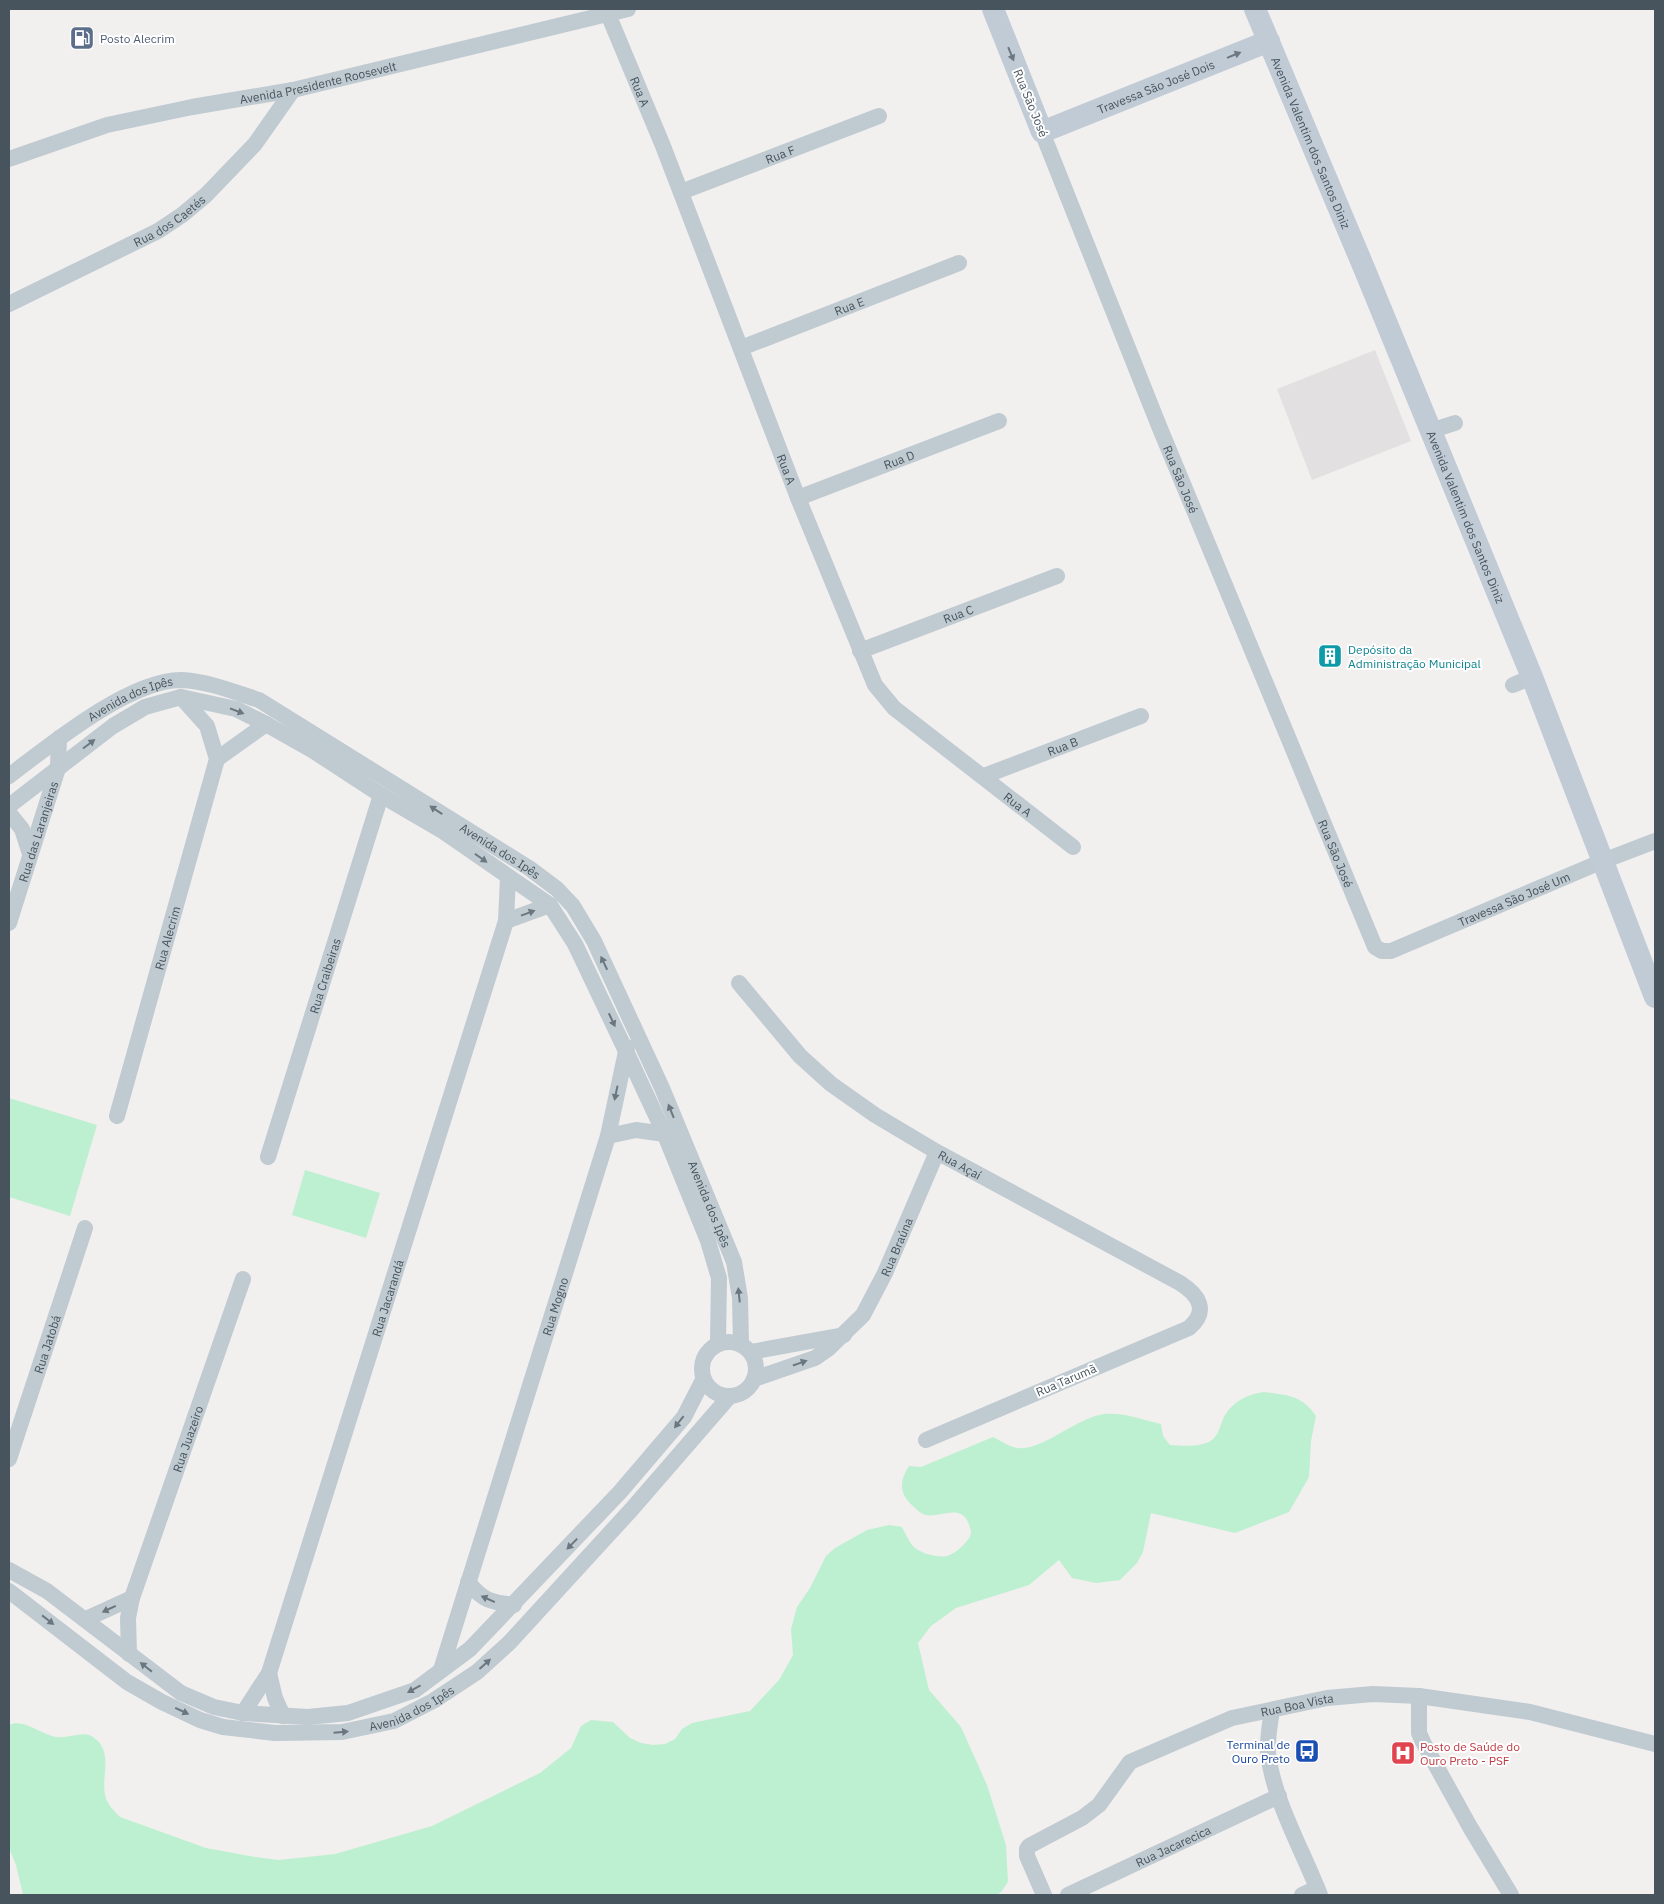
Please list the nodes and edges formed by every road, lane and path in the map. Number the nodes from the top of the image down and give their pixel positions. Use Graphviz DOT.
graph roads {
  1 [pos="628,9"];
  2 [pos="993,9"];
  3 [pos="1255,9"];
  4 [pos="608,14"];
  5 [pos="1268,41"];
  6 [pos="293,90"];
  7 [pos="879,116"];
  8 [pos="1042,132"];
  9 [pos="9,159"];
  10 [pos="681,192"];
  11 [pos="959,263"];
  12 [pos="9,304"];
  13 [pos="741,348"];
  14 [pos="999,422"];
  15 [pos="1455,423"];
  16 [pos="1430,431"];
  17 [pos="798,498"];
  18 [pos="1057,576"];
  19 [pos="860,651"];
  20 [pos="182,697"];
  21 [pos="1141,716"];
  22 [pos="266,724"];
  23 [pos="59,738"];
  24 [pos="217,760"];
  25 [pos="58,768"];
  26 [pos="9,776"];
  27 [pos="984,776"];
  28 [pos="381,795"];
  29 [pos="9,806"];
  30 [pos="9,813"];
  31 [pos="1655,841"];
  32 [pos="1073,847"];
  33 [pos="30,854"];
  34 [pos="1603,861"];
  35 [pos="508,877"];
  36 [pos="550,905"];
  37 [pos="506,921"];
  38 [pos="9,923"];
  39 [pos="1375,947"];
  40 [pos="739,983"];
  41 [pos="1655,997"];
  42 [pos="636,1029"];
  43 [pos="625,1050"];
  44 [pos="117,1116"];
  45 [pos="673,1135"];
  46 [pos="608,1136"];
  47 [pos="937,1152"];
  48 [pos="268,1157"];
  49 [pos="85,1228"];
  50 [pos="243,1279"];
  51 [pos="1200,1314"];
  52 [pos="844,1335"];
  53 [pos="718,1343"];
  54 [pos="746,1348"];
  55 [pos="754,1379"];
  56 [pos="703,1380"];
  57 [pos="729,1397"];
  58 [pos="926,1440"];
  59 [pos="9,1459"];
  60 [pos="9,1570"];
  61 [pos="468,1582"];
  62 [pos="9,1591"];
  63 [pos="132,1598"];
  64 [pos="514,1605"];
  65 [pos="86,1619"];
  66 [pos="129,1654"];
  67 [pos="441,1670"];
  68 [pos="269,1673"];
  69 [pos="1419,1696"];
  70 [pos="1272,1710"];
  71 [pos="243,1712"];
  72 [pos="283,1716"];
  73 [pos="1655,1744"];
  74 [pos="1279,1796"];
  75 [pos="1318,1892"];
  76 [pos="1044,1895"];
  77 [pos="1068,1895"];
  78 [pos="1302,1895"];
  79 [pos="1511,1895"];
  1 -- 4 [label="street, Avenida Presidente Roosevelt"];
  2 -- 8 [label="street, Rua São José, one-way"];
  3 -- 5 [label="street, Avenida Valentim dos Santos Diniz"];
  4 -- 6 [label="street, Avenida Presidente Roosevelt"];
  4 -- 10 [label="street, Rua A"];
  8 -- 5 [label="street, Travessa São José Dois, one-way"];
  5 -- 16 [label="street, Avenida Valentim dos Santos Diniz"];
  6 -- 9 [label="street, Avenida Presidente Roosevelt"];
  6 -- 12 [label="street, Rua dos Caetés"];
  7 -- 10 [label="street, Rua F"];
  8 -- 39 [label="street, Rua São José"];
  10 -- 13 [label="street, Rua A"];
  11 -- 13 [label="street, Rua E"];
  13 -- 17 [label="street, Rua A"];
  14 -- 17 [label="street, Rua D"];
  15 -- 16 [label="street"];
  16 -- 34 [label="street, Avenida Valentim dos Santos Diniz"];
  17 -- 19 [label="street, Rua A"];
  18 -- 19 [label="street, Rua C"];
  19 -- 27 [label="street, Rua A"];
  20 -- 22 [label="street, Avenida dos Ipês, one-way"];
  20 -- 24 [label="street"];
  25 -- 20 [label="street, Avenida dos Ipês, one-way"];
  21 -- 27 [label="street, Rua B"];
  22 -- 24 [label="street"];
  22 -- 28 [label="street, Avenida dos Ipês"];
  23 -- 25 [label="street, Rua das Laranjeiras"];
  23 -- 26 [label="street, Avenida dos Ipês"];
  42 -- 23 [label="street, Avenida dos Ipês, one-way"];
  24 -- 44 [label="street, Rua Alecrim"];
  25 -- 29 [label="street, Avenida dos Ipês"];
  25 -- 33 [label="street, Rua das Laranjeiras"];
  27 -- 32 [label="street, Rua A"];
  28 -- 35 [label="street, Avenida dos Ipês, one-way"];
  28 -- 48 [label="street, Rua Craibeiras"];
  30 -- 33 [label="street"];
  31 -- 34 [label="street, Travessa São José Um"];
  33 -- 38 [label="street, Rua das Laranjeiras"];
  34 -- 39 [label="street, Travessa São José Um"];
  34 -- 41 [label="street, Avenida Valentim dos Santos Diniz"];
  35 -- 36 [label="street, Avenida dos Ipês"];
  35 -- 37 [label="street, Rua Jacarandá"];
  37 -- 36 [label="street, one-way"];
  36 -- 43 [label="street, Avenida dos Ipês, one-way"];
  37 -- 68 [label="street, Rua Jacarandá"];
  40 -- 47 [label="street, Rua Açaí"];
  42 -- 43 [label="street, Rua Mogno"];
  45 -- 42 [label="street, Avenida dos Ipês, one-way"];
  43 -- 45 [label="street, Avenida dos Ipês"];
  43 -- 46 [label="street, Rua Mogno, one-way"];
  45 -- 46 [label="street"];
  45 -- 53 [label="street, Avenida dos Ipês"];
  54 -- 45 [label="street, Avenida dos Ipês, one-way"];
  46 -- 61 [label="street, Rua Mogno"];
  47 -- 51 [label="street, Rua Açaí"];
  47 -- 52 [label="street, Rua Braúna"];
  49 -- 59 [label="street, Rua Jatobá"];
  50 -- 63 [label="street, Rua Juazeiro"];
  51 -- 58 [label="street, Rua Tarumã"];
  52 -- 54 [label="street"];
  55 -- 52 [label="street, Rua Braúna, one-way"];
  53 -- 54 [label="street"];
  53 -- 56 [label="street, Avenida dos Ipês"];
  54 -- 55 [label="street, Avenida dos Ipês"];
  55 -- 57 [label="street, Avenida dos Ipês"];
  56 -- 57 [label="street"];
  56 -- 64 [label="street, Avenida dos Ipês, one-way"];
  62 -- 57 [label="street, Avenida dos Ipês, one-way"];
  60 -- 65 [label="street, Avenida dos Ipês"];
  64 -- 61 [label="street, one-way"];
  61 -- 67 [label="street, Rua Mogno"];
  63 -- 65 [label="street, one-way"];
  63 -- 66 [label="street, Rua Juazeiro"];
  64 -- 67 [label="street, Avenida dos Ipês"];
  65 -- 66 [label="street, Avenida dos Ipês"];
  71 -- 66 [label="street, Avenida dos Ipês, one-way"];
  67 -- 72 [label="street, Avenida dos Ipês, one-way"];
  68 -- 71 [label="street, Rua Jacarandá"];
  68 -- 72 [label="street"];
  69 -- 70 [label="street, Rua Boa Vista"];
  69 -- 73 [label="street, Rua Boa Vista"];
  69 -- 79 [label="street"];
  70 -- 74 [label="street"];
  70 -- 76 [label="street, Rua Boa Vista"];
  71 -- 72 [label="street, Avenida dos Ipês"];
  74 -- 75 [label="street"];
  74 -- 77 [label="street, Rua Jacarecica"];
  75 -- 78 [label="street"];
}
